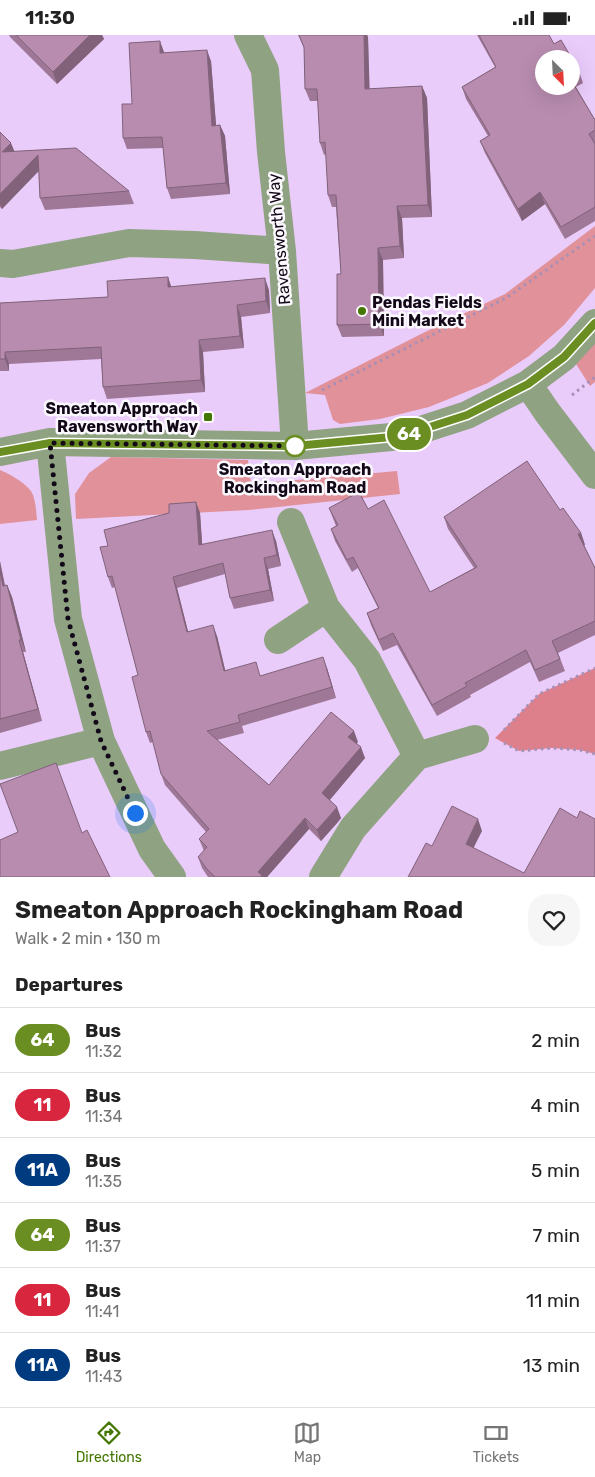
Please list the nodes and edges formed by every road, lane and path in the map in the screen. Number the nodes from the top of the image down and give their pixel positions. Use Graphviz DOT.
graph roads {
  1 [pos="248,35"];
  2 [pos="595,236"];
  3 [pos="282,251"];
  4 [pos="0,263"];
  5 [pos="595,323"];
  6 [pos="528,384"];
  7 [pos="292,405"];
  8 [pos="50,443"];
  9 [pos="295,446"];
  10 [pos="0,452"];
  11 [pos="595,475"];
  12 [pos="291,522"];
  13 [pos="326,608"];
  14 [pos="278,640"];
  15 [pos="595,668"];
  16 [pos="485,739"];
  17 [pos="101,741"];
  18 [pos="595,754"];
  19 [pos="417,757"];
  20 [pos="0,765"];
  21 [pos="172,877"];
  22 [pos="323,877"];
  1 -- 3 [label="street, Ravensworth Way"];
  2 -- 7 [label="path"];
  3 -- 4 [label="street"];
  3 -- 7 [label="street, Ravensworth Way"];
  5 -- 6 [label="street"];
  6 -- 9 [label="street"];
  6 -- 11 [label="street"];
  7 -- 9 [label="street, Ravensworth Way"];
  8 -- 9 [label="street"];
  8 -- 10 [label="street"];
  8 -- 17 [label="street"];
  12 -- 13 [label="street"];
  13 -- 14 [label="street"];
  13 -- 19 [label="street"];
  15 -- 16 [label="path"];
  16 -- 18 [label="path"];
  16 -- 19 [label="street"];
  17 -- 20 [label="street"];
  17 -- 21 [label="street"];
  19 -- 22 [label="street"];
}
